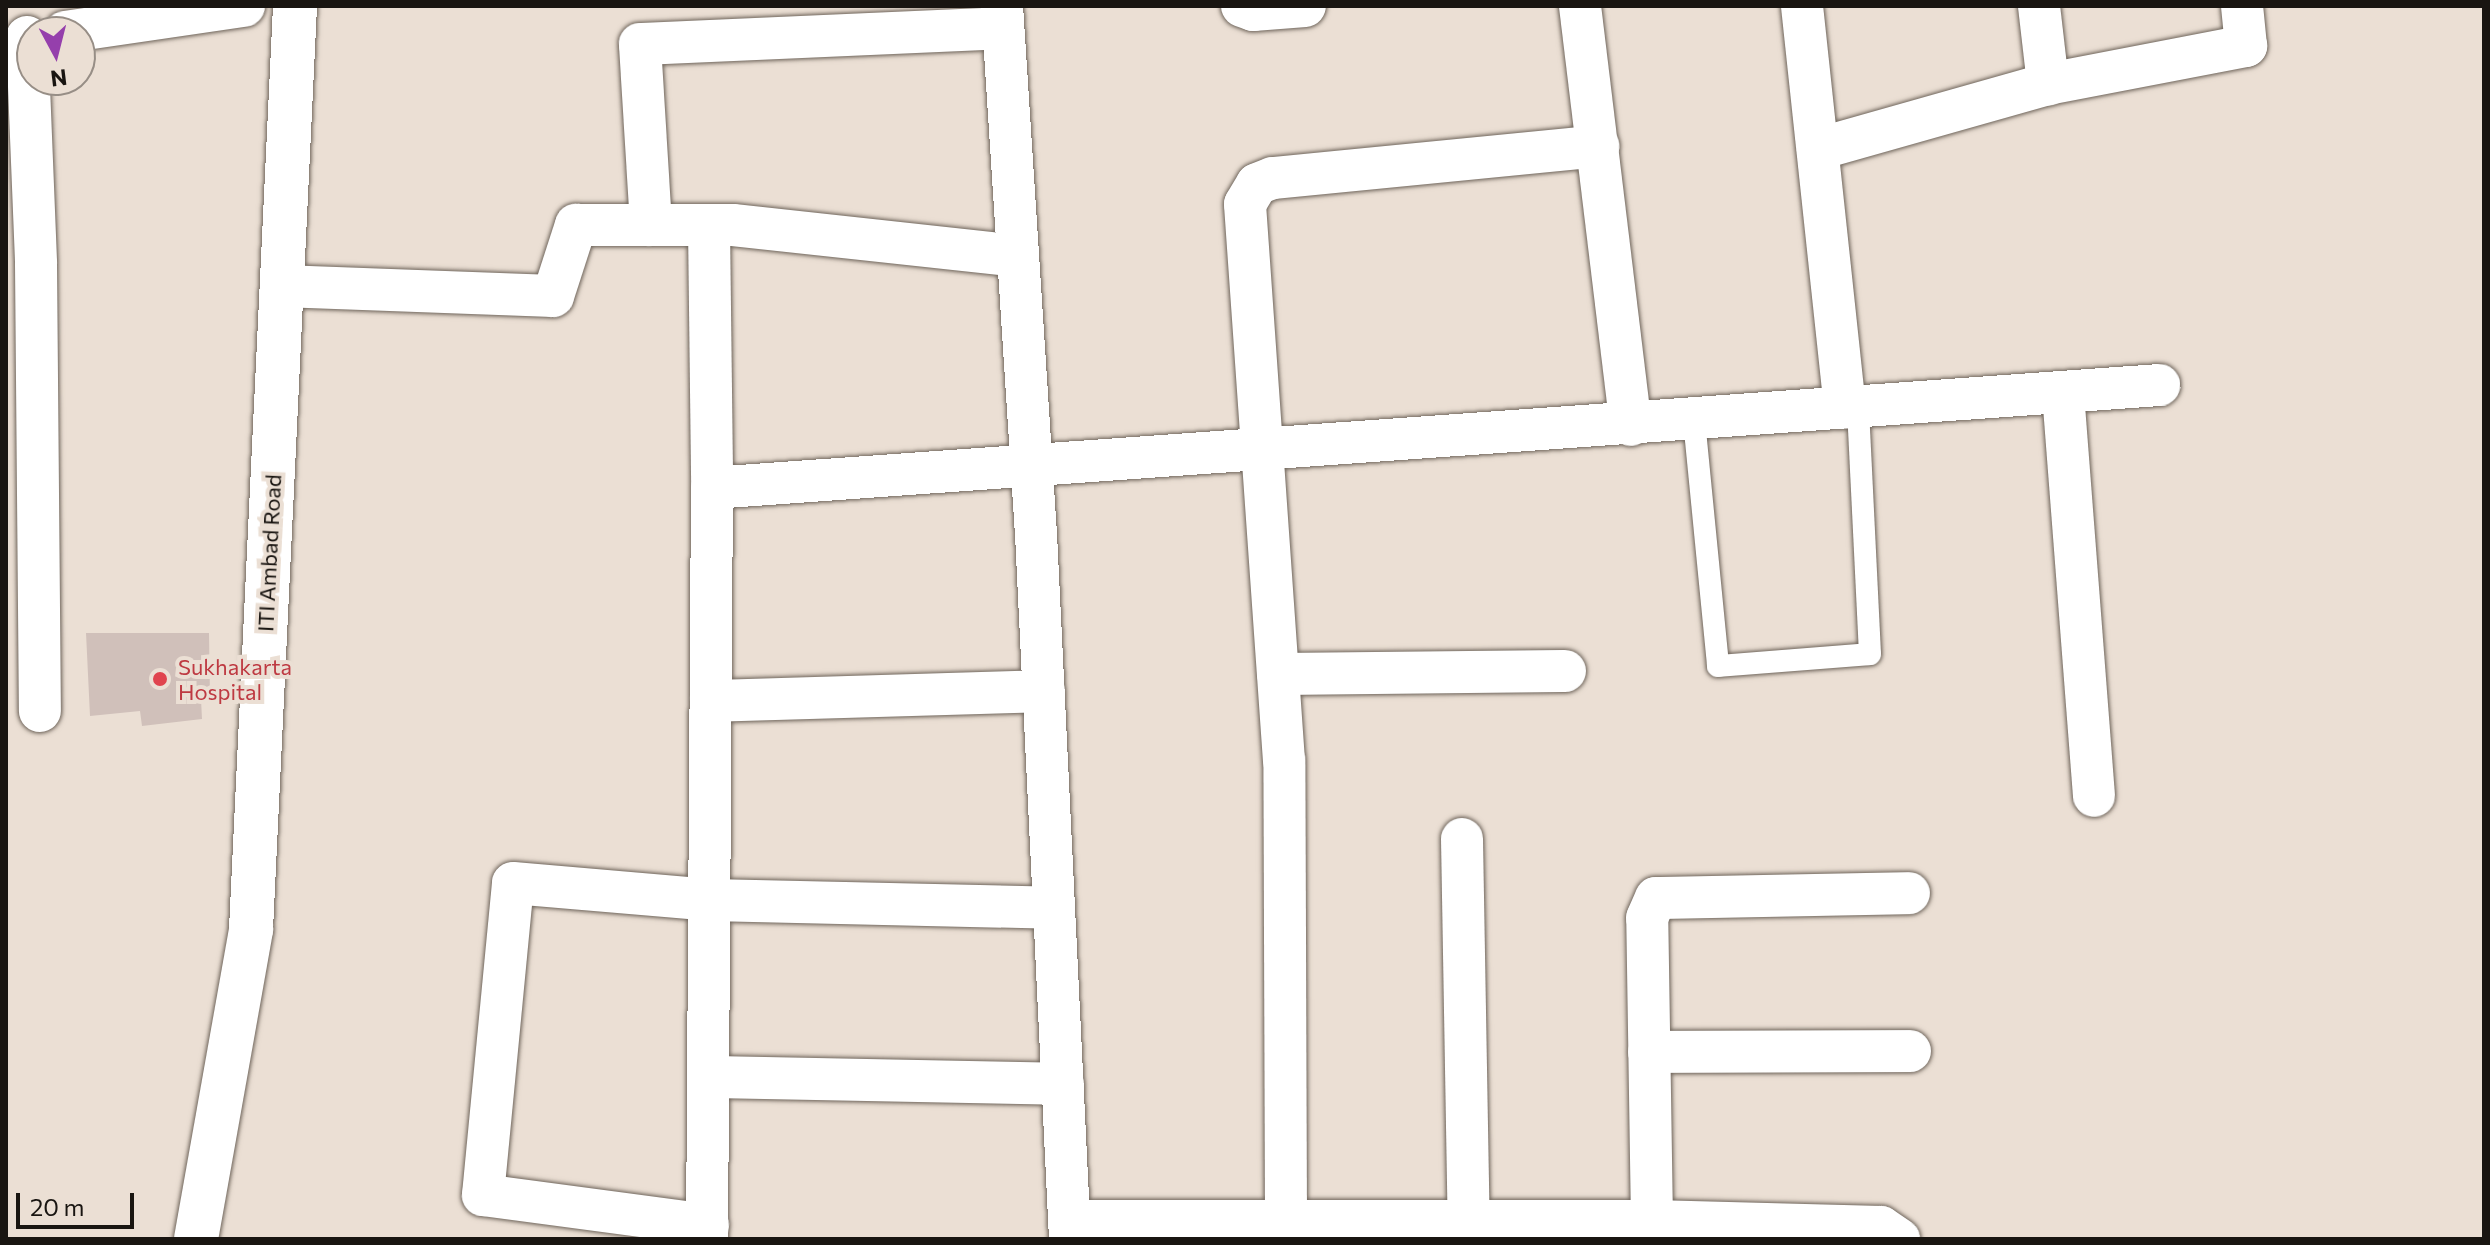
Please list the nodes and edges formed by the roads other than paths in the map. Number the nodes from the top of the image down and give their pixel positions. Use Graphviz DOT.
graph roads {
  1 [pos="244,6"];
  2 [pos="295,6"];
  3 [pos="1242,6"];
  4 [pos="1305,6"];
  5 [pos="1580,6"];
  6 [pos="1802,6"];
  7 [pos="2039,6"];
  8 [pos="2242,6"];
  9 [pos="1002,17"];
  10 [pos="96,28"];
  11 [pos="2048,84"];
  12 [pos="33,96"];
  13 [pos="1598,146"];
  14 [pos="1818,149"];
  15 [pos="651,225"];
  16 [pos="709,226"];
  17 [pos="1017,256"];
  18 [pos="282,286"];
  19 [pos="2159,385"];
  20 [pos="2063,393"];
  21 [pos="20,400"];
  22 [pos="1852,408"];
  23 [pos="1694,420"];
  24 [pos="1631,425"];
  25 [pos="1263,451"];
  26 [pos="1030,469"];
  27 [pos="712,488"];
  28 [pos="1565,671"];
  29 [pos="1278,674"];
  30 [pos="1044,691"];
  31 [pos="711,701"];
  32 [pos="40,711"];
  33 [pos="2094,796"];
  34 [pos="1462,839"];
  35 [pos="1909,893"];
  36 [pos="710,900"];
  37 [pos="1054,908"];
  38 [pos="1910,1051"];
  39 [pos="1649,1052"];
  40 [pos="709,1077"];
  41 [pos="1063,1084"];
  42 [pos="1286,1221"];
  43 [pos="1652,1221"];
  44 [pos="1469,1223"];
  45 [pos="1070,1230"];
  46 [pos="708,1232"];
  47 [pos="196,1239"];
  48 [pos="1899,1239"];
  1 -- 10 [label="street"];
  2 -- 18 [label="street, ITI Ambad Road"];
  3 -- 4 [label="street"];
  5 -- 13 [label="street"];
  6 -- 14 [label="street"];
  7 -- 11 [label="street"];
  8 -- 11 [label="street"];
  9 -- 15 [label="street"];
  9 -- 17 [label="street"];
  11 -- 14 [label="street"];
  12 -- 21 [label="street"];
  13 -- 24 [label="street"];
  13 -- 25 [label="street"];
  14 -- 22 [label="street"];
  15 -- 16 [label="street"];
  15 -- 18 [label="street"];
  16 -- 17 [label="street"];
  16 -- 27 [label="street"];
  17 -- 26 [label="street"];
  18 -- 47 [label="street, ITI Ambad Road"];
  19 -- 20 [label="street"];
  20 -- 22 [label="street"];
  20 -- 33 [label="street"];
  21 -- 32 [label="street"];
  22 -- 23 [label="street"];
  22 -- 23 [label="lane"];
  23 -- 24 [label="street"];
  24 -- 25 [label="street"];
  25 -- 26 [label="street"];
  25 -- 29 [label="street"];
  26 -- 27 [label="street"];
  26 -- 30 [label="street"];
  27 -- 31 [label="street"];
  28 -- 29 [label="street"];
  29 -- 42 [label="street"];
  30 -- 31 [label="street"];
  30 -- 37 [label="street"];
  31 -- 36 [label="street"];
  34 -- 44 [label="street"];
  35 -- 39 [label="street"];
  36 -- 37 [label="street"];
  36 -- 40 [label="street"];
  36 -- 46 [label="street"];
  37 -- 41 [label="street"];
  38 -- 39 [label="street"];
  39 -- 43 [label="street"];
  40 -- 41 [label="street"];
  40 -- 46 [label="street"];
  41 -- 45 [label="street"];
  42 -- 44 [label="street"];
  42 -- 45 [label="street"];
  43 -- 44 [label="street"];
  43 -- 48 [label="street"];
}
